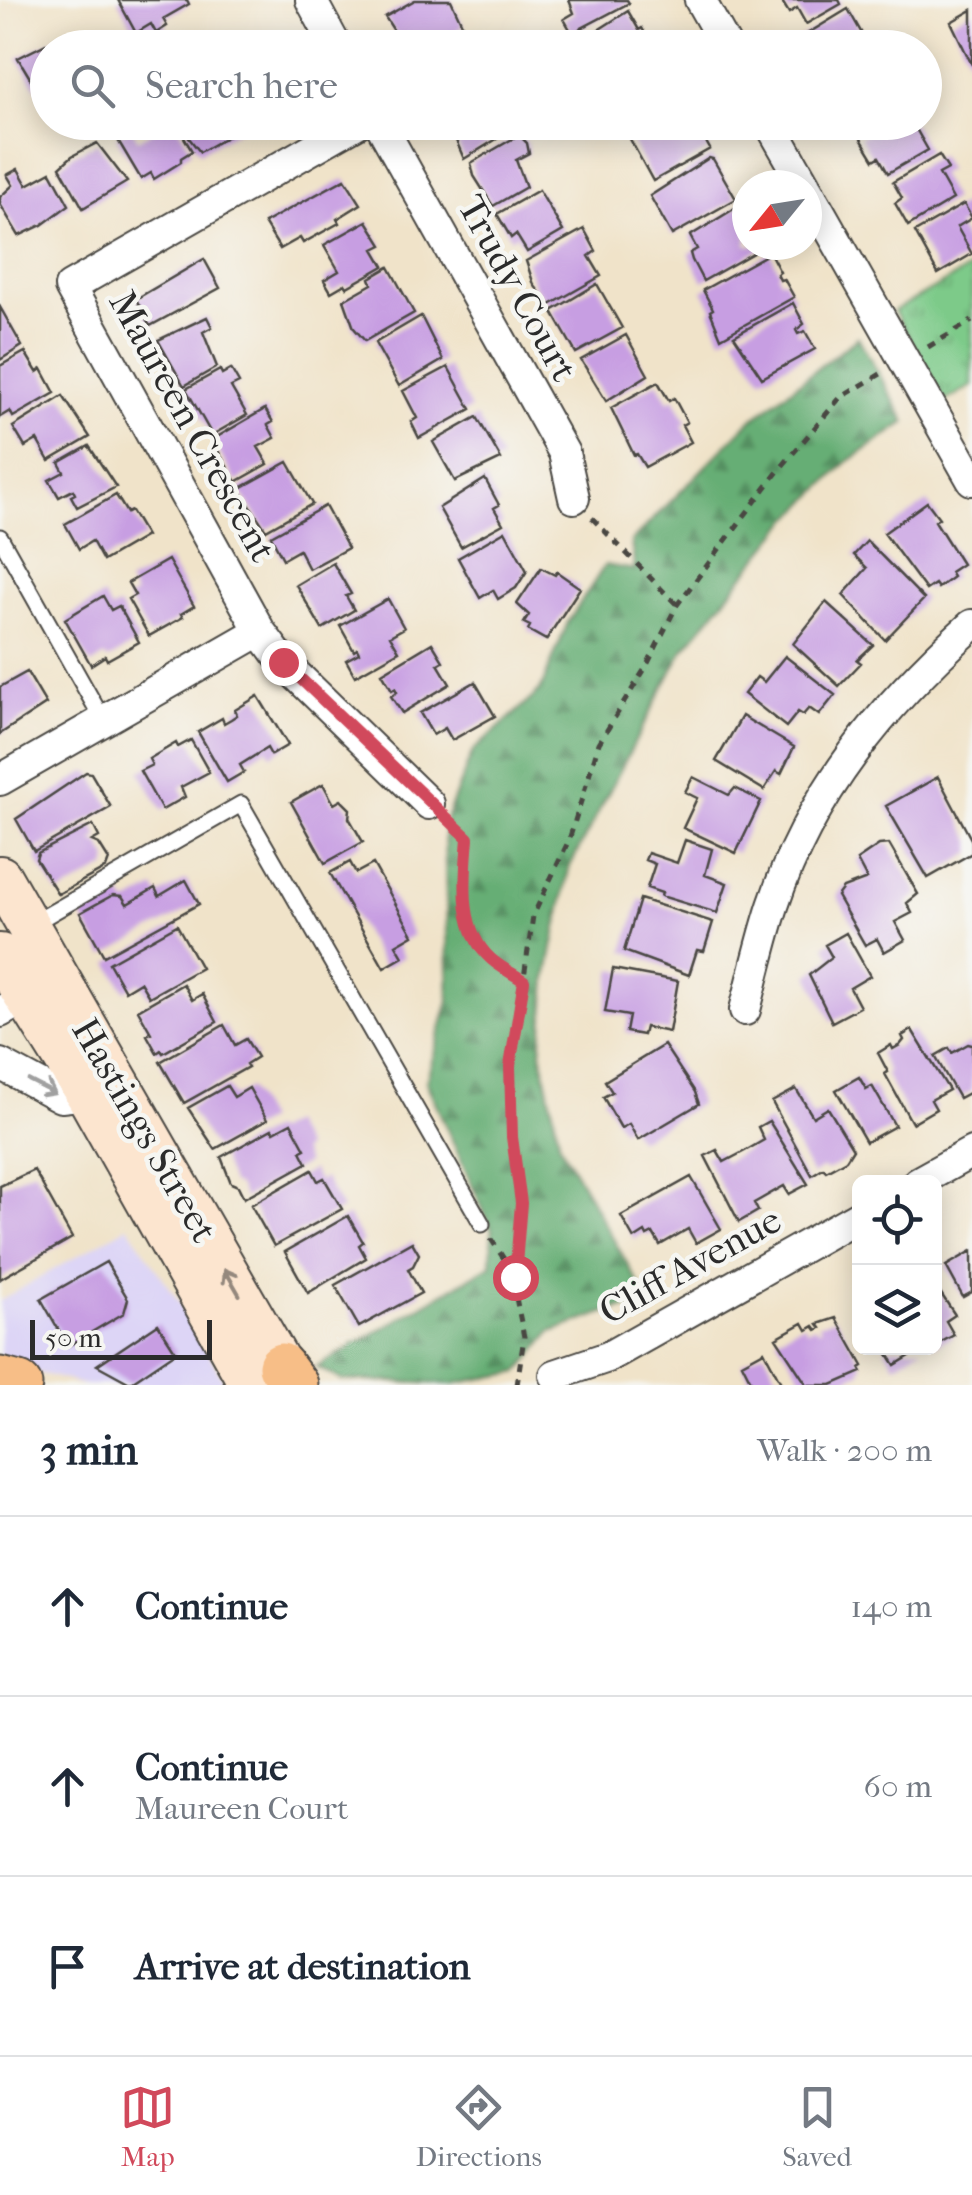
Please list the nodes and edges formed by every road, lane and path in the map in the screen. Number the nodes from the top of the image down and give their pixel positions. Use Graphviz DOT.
graph roads {
  1 [pos="310,0"];
  2 [pos="700,0"];
  3 [pos="327,30"];
  4 [pos="717,30"];
  5 [pos="327,140"];
  6 [pos="389,140"];
  7 [pos="780,140"];
  8 [pos="797,170"];
  9 [pos="822,215"];
  10 [pos="972,321"];
  11 [pos="920,351"];
  12 [pos="891,368"];
  13 [pos="972,480"];
  14 [pos="574,498"];
  15 [pos="0,538"];
  16 [pos="678,604"];
  17 [pos="972,625"];
  18 [pos="260,631"];
  19 [pos="103,720"];
  20 [pos="0,780"];
  21 [pos="428,804"];
  22 [pos="0,877"];
  23 [pos="14,939"];
  24 [pos="524,981"];
  25 [pos="28,997"];
  26 [pos="745,1010"];
  27 [pos="0,1064"];
  28 [pos="87,1094"];
  29 [pos="972,1152"];
  30 [pos="931,1175"];
  31 [pos="852,1221"];
  32 [pos="482,1224"];
  33 [pos="515,1277"];
  34 [pos="555,1375"];
  35 [pos="0,1380"];
  36 [pos="278,1380"];
  37 [pos="19,1385"];
  38 [pos="517,1385"];
  1 -- 3 [label="street"];
  2 -- 4 [label="street"];
  5 -- 18 [label="street, Maureen Crescent"];
  6 -- 14 [label="street, Trudy Court"];
  7 -- 8 [label="street"];
  9 -- 13 [label="street"];
  10 -- 11 [label="path"];
  12 -- 16 [label="path"];
  14 -- 16 [label="path"];
  15 -- 19 [label="lane"];
  16 -- 24 [label="path"];
  17 -- 26 [label="street"];
  18 -- 19 [label="street"];
  18 -- 21 [label="street"];
  19 -- 20 [label="street"];
  21 -- 24 [label="path"];
  22 -- 23 [label="main road, Hastings Street"];
  23 -- 25 [label="main road, Hastings Street"];
  23 -- 32 [label="lane"];
  24 -- 33 [label="path"];
  25 -- 28 [label="main road, Hastings Street"];
  36 -- 25 [label="main road, Hastings Street, one-way"];
  27 -- 28 [label="street, one-way"];
  28 -- 36 [label="main road, Hastings Street"];
  29 -- 30 [label="street"];
  31 -- 34 [label="street, Cliff Avenue"];
  32 -- 33 [label="path"];
  33 -- 38 [label="path"];
  35 -- 37 [label="main road"];
}
